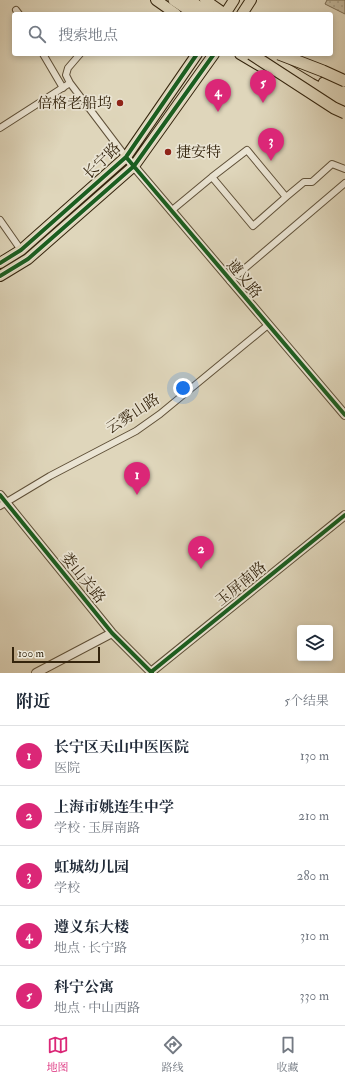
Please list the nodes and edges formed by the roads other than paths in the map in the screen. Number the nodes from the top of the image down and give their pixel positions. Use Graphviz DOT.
graph roads {
  1 [pos="156,0"];
  2 [pos="174,0"];
  3 [pos="189,0"];
  4 [pos="205,0"];
  5 [pos="234,0"];
  6 [pos="251,0"];
  7 [pos="173,12"];
  8 [pos="192,12"];
  9 [pos="206,12"];
  10 [pos="222,12"];
  11 [pos="226,12"];
  12 [pos="243,12"];
  13 [pos="44,56"];
  14 [pos="78,56"];
  15 [pos="196,56"];
  16 [pos="213,56"];
  17 [pos="243,56"];
  18 [pos="254,56"];
  19 [pos="263,56"];
  20 [pos="278,56"];
  21 [pos="284,56"];
  22 [pos="292,56"];
  23 [pos="70,83"];
  24 [pos="345,83"];
  25 [pos="63,88"];
  26 [pos="345,93"];
  27 [pos="345,102"];
  28 [pos="345,109"];
  29 [pos="345,113"];
  30 [pos="0,128"];
  31 [pos="126,157"];
  32 [pos="134,166"];
  33 [pos="345,169"];
  34 [pos="212,177"];
  35 [pos="345,183"];
  36 [pos="286,198"];
  37 [pos="171,211"];
  38 [pos="0,220"];
  39 [pos="21,250"];
  40 [pos="0,263"];
  41 [pos="0,276"];
  42 [pos="230,281"];
  43 [pos="268,325"];
  44 [pos="345,415"];
  45 [pos="0,495"];
  46 [pos="3,504"];
  47 [pos="345,515"];
  48 [pos="112,633"];
  49 [pos="36,673"];
  50 [pos="152,673"];
  1 -- 7 [label="main road"];
  2 -- 8 [label="highway"];
  3 -- 9 [label="highway"];
  4 -- 10 [label="main road"];
  5 -- 11 [label="main road"];
  6 -- 12 [label="main road"];
  13 -- 25 [label="street"];
  14 -- 23 [label="street"];
  15 -- 31 [label="main road, 长宁路"];
  16 -- 32 [label="main road, 长宁路"];
  17 -- 28 [label="main road"];
  18 -- 29 [label="highway, bridge"];
  19 -- 27 [label="highway"];
  20 -- 26 [label="highway"];
  21 -- 24 [label="highway, bridge"];
  22 -- 24 [label="main road"];
  23 -- 25 [label="street"];
  23 -- 31 [label="street"];
  25 -- 30 [label="street"];
  31 -- 32 [label="street, 遵义路"];
  31 -- 39 [label="main road, 长宁路"];
  32 -- 37 [label="street, 遵义路"];
  32 -- 41 [label="main road, 长宁路"];
  33 -- 36 [label="street"];
  34 -- 36 [label="street"];
  34 -- 36 [label="street"];
  34 -- 37 [label="street"];
  35 -- 42 [label="street"];
  37 -- 42 [label="street, 遵义路"];
  38 -- 39 [label="street"];
  39 -- 40 [label="main road, 长宁路"];
  42 -- 43 [label="street, 遵义路"];
  43 -- 44 [label="street, 遵义路"];
  43 -- 46 [label="street, 云雾山路"];
  45 -- 46 [label="street, 娄山关路"];
  46 -- 48 [label="street, 娄山关路"];
  47 -- 50 [label="street, 玉屏南路"];
  48 -- 49 [label="street"];
  48 -- 50 [label="street, 娄山关路"];
}
